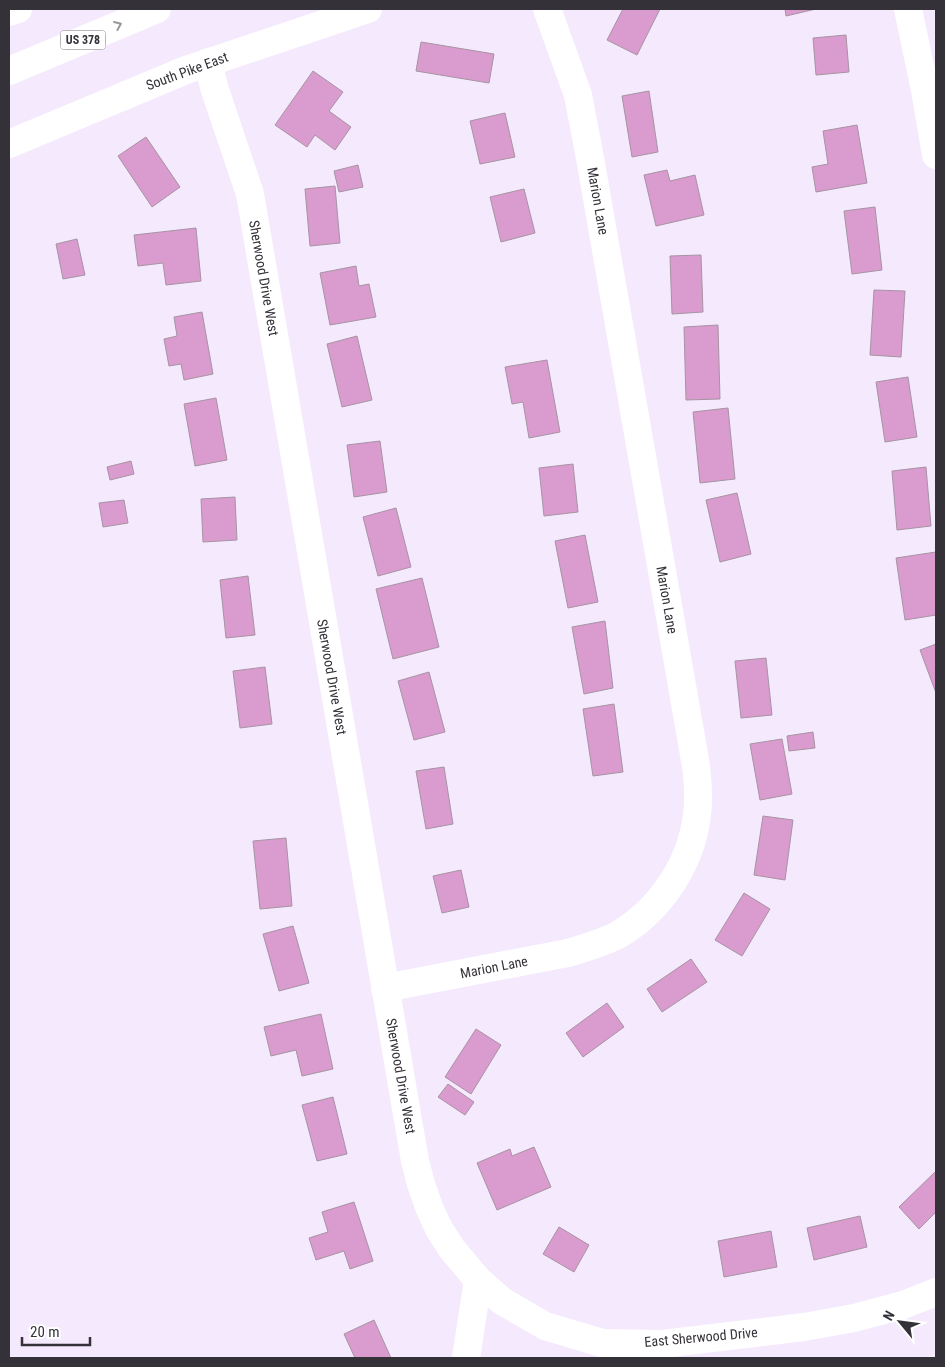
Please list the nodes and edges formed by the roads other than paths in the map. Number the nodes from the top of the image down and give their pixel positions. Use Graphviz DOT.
graph roads {
  1 [pos="18,9"];
  2 [pos="157,9"];
  3 [pos="368,9"];
  4 [pos="546,9"];
  5 [pos="908,9"];
  6 [pos="9,12"];
  7 [pos="208,62"];
  8 [pos="9,71"];
  9 [pos="9,144"];
  10 [pos="936,155"];
  11 [pos="385,988"];
  12 [pos="478,1280"];
  13 [pos="936,1292"];
  14 [pos="466,1358"];
  1 -- 6 [label="main road"];
  8 -- 2 [label="main road, US 378, one-way"];
  3 -- 7 [label="main road, South Pike East"];
  4 -- 11 [label="main road, Marion Lane"];
  5 -- 10 [label="main road"];
  7 -- 9 [label="main road, South Pike East"];
  7 -- 11 [label="main road, Sherwood Drive West"];
  11 -- 12 [label="main road, Sherwood Drive West"];
  12 -- 13 [label="main road, East Sherwood Drive"];
  12 -- 14 [label="main road"];
}
